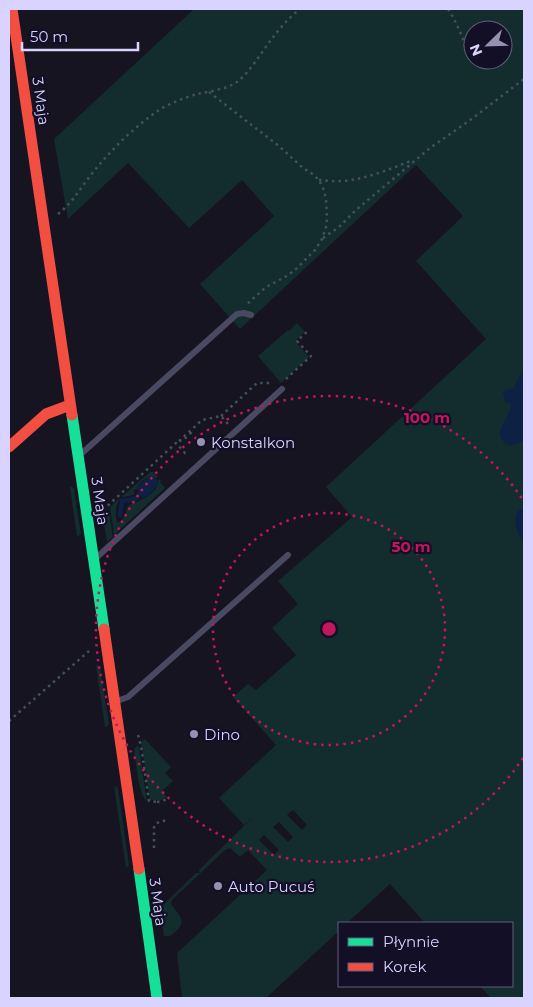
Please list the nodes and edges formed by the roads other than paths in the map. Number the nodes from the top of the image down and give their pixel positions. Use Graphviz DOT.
graph roads {
  1 [pos="12,9"];
  2 [pos="250,315"];
  3 [pos="282,386"];
  4 [pos="70,405"];
  5 [pos="9,447"];
  6 [pos="78,456"];
  7 [pos="288,555"];
  8 [pos="93,560"];
  9 [pos="115,702"];
  10 [pos="157,998"];
  1 -- 4 [label="street, 3 Maja"];
  2 -- 6 [label="lane"];
  3 -- 8 [label="lane"];
  4 -- 5 [label="street"];
  4 -- 6 [label="street, 3 Maja"];
  6 -- 8 [label="street, 3 Maja"];
  7 -- 9 [label="lane"];
  8 -- 9 [label="street, 3 Maja"];
  9 -- 10 [label="street, 3 Maja"];
}
